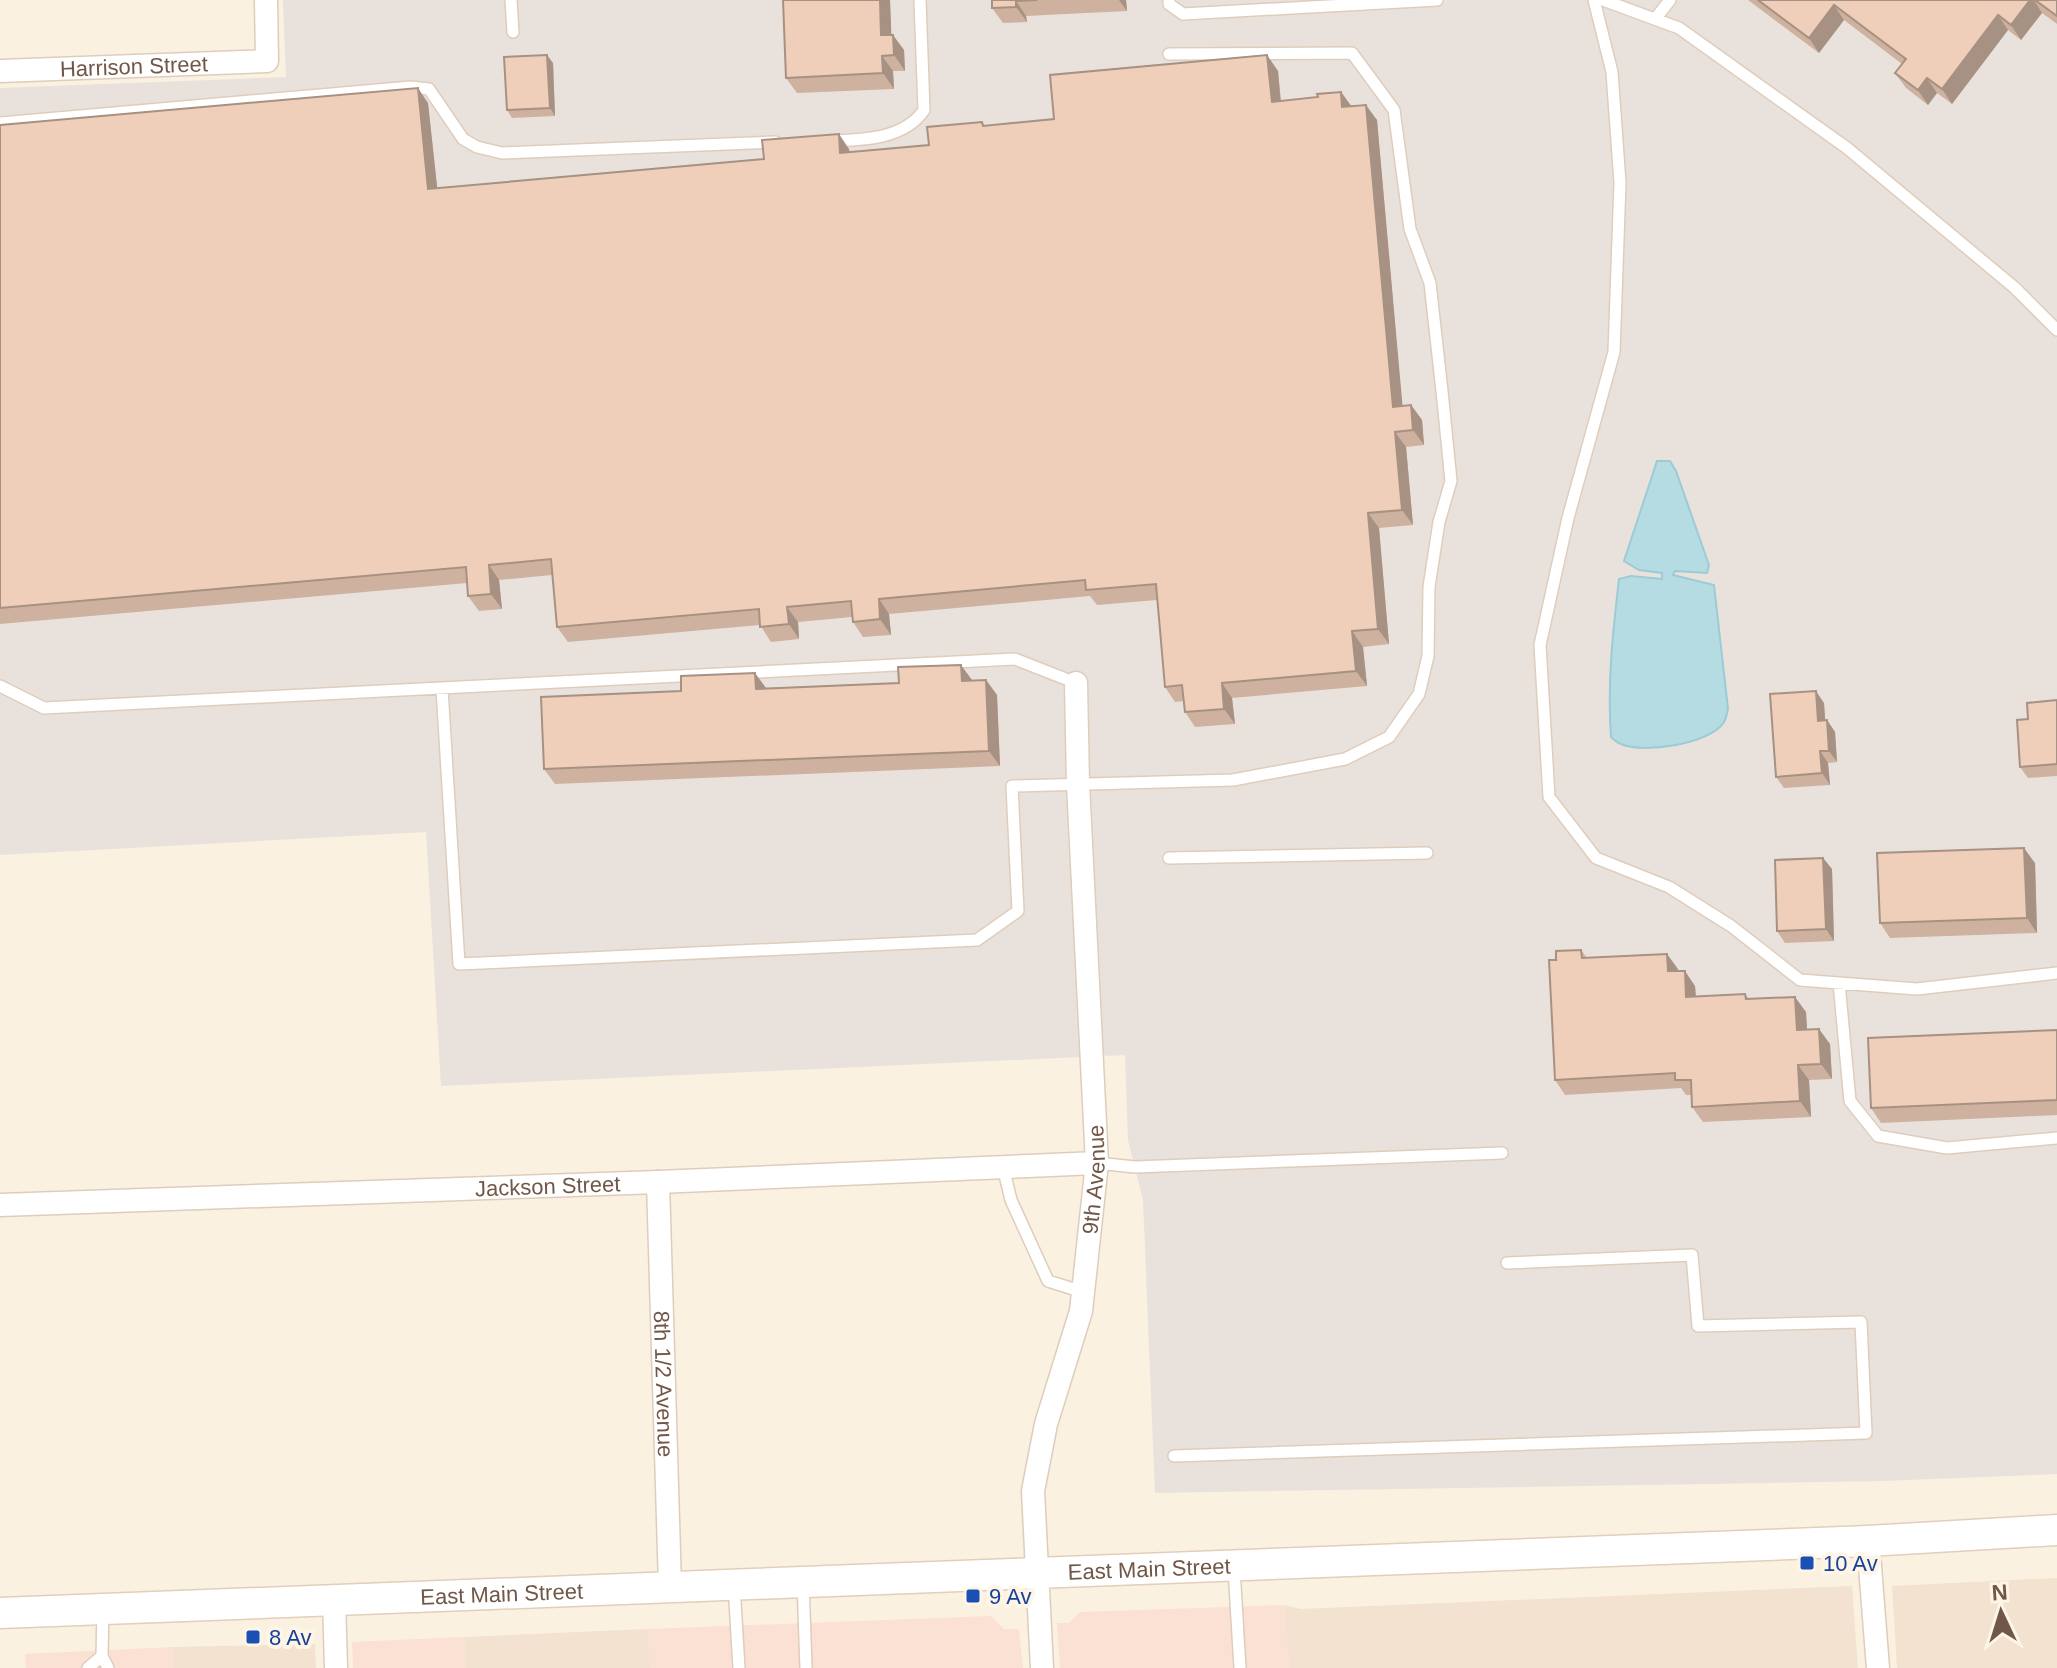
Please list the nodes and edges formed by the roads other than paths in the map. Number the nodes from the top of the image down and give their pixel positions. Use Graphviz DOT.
graph roads {
  1 [pos="266,0"];
  2 [pos="511,0"];
  3 [pos="920,0"];
  4 [pos="1169,0"];
  5 [pos="1437,0"];
  6 [pos="1594,0"];
  7 [pos="1603,0"];
  8 [pos="1670,0"];
  9 [pos="1655,19"];
  10 [pos="513,32"];
  11 [pos="1169,54"];
  12 [pos="0,71"];
  13 [pos="0,123"];
  14 [pos="818,141"];
  15 [pos="787,142"];
  16 [pos="2057,330"];
  17 [pos="1076,683"];
  18 [pos="0,686"];
  19 [pos="442,689"];
  20 [pos="1078,784"];
  21 [pos="1427,853"];
  22 [pos="1169,858"];
  23 [pos="2057,973"];
  24 [pos="1839,983"];
  25 [pos="2057,1138"];
  26 [pos="1502,1153"];
  27 [pos="1097,1163"];
  28 [pos="1003,1167"];
  29 [pos="658,1182"];
  30 [pos="0,1205"];
  31 [pos="1507,1263"];
  32 [pos="1083,1292"];
  33 [pos="1174,1456"];
  34 [pos="2057,1530"];
  35 [pos="1868,1541"];
  36 [pos="1234,1564"];
  37 [pos="1037,1572"];
  38 [pos="803,1581"];
  39 [pos="734,1584"];
  40 [pos="670,1587"];
  41 [pos="334,1599"];
  42 [pos="103,1608"];
  43 [pos="0,1613"];
  44 [pos="102,1656"];
  45 [pos="88,1668"];
  46 [pos="108,1668"];
  47 [pos="336,1668"];
  48 [pos="739,1668"];
  49 [pos="806,1668"];
  50 [pos="1042,1668"];
  51 [pos="1240,1668"];
  52 [pos="1878,1668"];
  1 -- 12 [label="street, Harrison Street"];
  2 -- 10 [label="lane"];
  3 -- 14 [label="lane"];
  4 -- 5 [label="lane"];
  6 -- 24 [label="lane"];
  7 -- 9 [label="lane"];
  8 -- 9 [label="lane"];
  9 -- 16 [label="lane"];
  11 -- 20 [label="lane"];
  13 -- 15 [label="lane"];
  17 -- 19 [label="lane"];
  17 -- 20 [label="street, 9th Avenue"];
  18 -- 19 [label="lane"];
  19 -- 20 [label="lane"];
  20 -- 27 [label="street, 9th Avenue"];
  21 -- 22 [label="lane"];
  23 -- 24 [label="lane"];
  24 -- 25 [label="lane"];
  26 -- 27 [label="lane"];
  27 -- 28 [label="street, Jackson Street"];
  27 -- 32 [label="street, 9th Avenue"];
  28 -- 29 [label="street, Jackson Street"];
  28 -- 32 [label="lane"];
  29 -- 30 [label="street, Jackson Street"];
  29 -- 40 [label="street, 8th 1/2 Avenue"];
  31 -- 33 [label="lane"];
  32 -- 37 [label="street, 9th Avenue"];
  34 -- 35 [label="main road, East Main Street"];
  35 -- 36 [label="main road, East Main Street"];
  35 -- 52 [label="street"];
  36 -- 37 [label="main road, East Main Street"];
  36 -- 51 [label="lane"];
  37 -- 38 [label="main road, East Main Street"];
  37 -- 50 [label="street, 9th Avenue"];
  38 -- 39 [label="main road, East Main Street"];
  38 -- 49 [label="lane"];
  39 -- 40 [label="main road, East Main Street"];
  39 -- 48 [label="lane"];
  40 -- 41 [label="main road, East Main Street"];
  41 -- 42 [label="main road, East Main Street"];
  41 -- 47 [label="street"];
  42 -- 43 [label="main road, East Main Street"];
  42 -- 44 [label="lane"];
  44 -- 45 [label="lane"];
  44 -- 46 [label="lane"];
}
